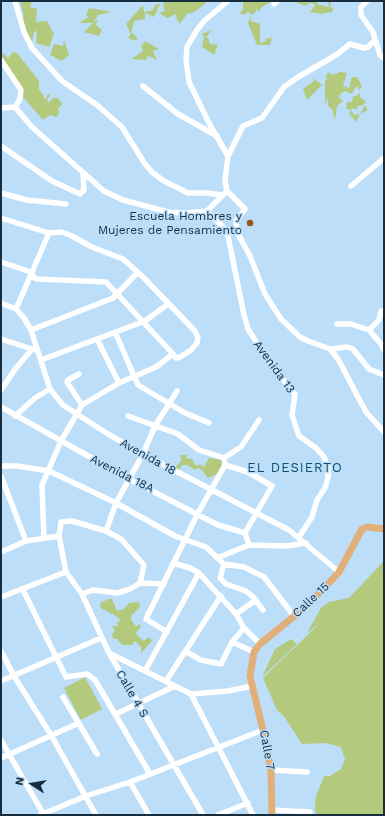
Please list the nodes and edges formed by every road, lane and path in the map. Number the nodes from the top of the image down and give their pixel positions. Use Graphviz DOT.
graph roads {
  1 [pos="14,1"];
  2 [pos="228,1"];
  3 [pos="367,1"];
  4 [pos="375,40"];
  5 [pos="384,58"];
  6 [pos="1,60"];
  7 [pos="143,86"];
  8 [pos="15,107"];
  9 [pos="1,108"];
  10 [pos="217,136"];
  11 [pos="1,146"];
  12 [pos="228,156"];
  13 [pos="384,158"];
  14 [pos="83,174"];
  15 [pos="351,186"];
  16 [pos="1,193"];
  17 [pos="224,193"];
  18 [pos="66,204"];
  19 [pos="207,211"];
  20 [pos="1,218"];
  21 [pos="49,233"];
  22 [pos="1,262"];
  23 [pos="31,272"];
  24 [pos="137,273"];
  25 [pos="117,294"];
  26 [pos="1,303"];
  27 [pos="168,304"];
  28 [pos="16,309"];
  29 [pos="381,311"];
  30 [pos="144,321"];
  31 [pos="337,324"];
  32 [pos="31,330"];
  33 [pos="369,330"];
  34 [pos="115,332"];
  35 [pos="1,339"];
  36 [pos="97,339"];
  37 [pos="330,349"];
  38 [pos="34,350"];
  39 [pos="384,350"];
  40 [pos="173,354"];
  41 [pos="41,360"];
  42 [pos="79,374"];
  43 [pos="384,375"];
  44 [pos="133,376"];
  45 [pos="119,383"];
  46 [pos="50,389"];
  47 [pos="1,390"];
  48 [pos="177,391"];
  49 [pos="169,403"];
  50 [pos="82,405"];
  51 [pos="1,407"];
  52 [pos="76,414"];
  53 [pos="15,416"];
  54 [pos="128,416"];
  55 [pos="259,420"];
  56 [pos="208,423"];
  57 [pos="155,426"];
  58 [pos="384,432"];
  59 [pos="61,441"];
  60 [pos="143,454"];
  61 [pos="225,462"];
  62 [pos="1,466"];
  63 [pos="49,471"];
  64 [pos="1,476"];
  65 [pos="129,479"];
  66 [pos="211,491"];
  67 [pos="116,503"];
  68 [pos="198,513"];
  69 [pos="256,513"];
  70 [pos="384,529"];
  71 [pos="106,531"];
  72 [pos="245,534"];
  73 [pos="59,536"];
  74 [pos="299,537"];
  75 [pos="44,538"];
  76 [pos="186,539"];
  77 [pos="26,541"];
  78 [pos="306,542"];
  79 [pos="249,545"];
  80 [pos="1,552"];
  81 [pos="217,558"];
  82 [pos="173,563"];
  83 [pos="224,564"];
  84 [pos="66,572"];
  85 [pos="339,572"];
  86 [pos="199,574"];
  87 [pos="140,583"];
  88 [pos="164,584"];
  89 [pos="23,590"];
  90 [pos="82,594"];
  91 [pos="220,596"];
  92 [pos="1,597"];
  93 [pos="256,600"];
  94 [pos="263,610"];
  95 [pos="236,614"];
  96 [pos="294,616"];
  97 [pos="244,628"];
  98 [pos="167,632"];
  99 [pos="101,638"];
  100 [pos="232,642"];
  101 [pos="260,644"];
  102 [pos="1,651"];
  103 [pos="185,651"];
  104 [pos="254,652"];
  105 [pos="109,653"];
  106 [pos="56,658"];
  107 [pos="145,671"];
  108 [pos="14,676"];
  109 [pos="1,681"];
  110 [pos="166,681"];
  111 [pos="175,686"];
  112 [pos="252,686"];
  113 [pos="191,694"];
  114 [pos="62,697"];
  115 [pos="137,703"];
  116 [pos="116,714"];
  117 [pos="79,723"];
  118 [pos="263,730"];
  119 [pos="51,735"];
  120 [pos="1,740"];
  121 [pos="219,747"];
  122 [pos="10,754"];
  123 [pos="97,754"];
  124 [pos="1,758"];
  125 [pos="173,765"];
  126 [pos="271,770"];
  127 [pos="307,772"];
  128 [pos="150,774"];
  129 [pos="130,782"];
  130 [pos="86,796"];
  131 [pos="248,803"];
  132 [pos="272,812"];
  133 [pos="310,812"];
  134 [pos="42,814"];
  135 [pos="96,815"];
  136 [pos="150,815"];
  137 [pos="203,815"];
  138 [pos="218,815"];
  139 [pos="253,815"];
  1 -- 17 [label="street"];
  2 -- 10 [label="street"];
  3 -- 4 [label="street"];
  4 -- 5 [label="street"];
  4 -- 12 [label="street"];
  6 -- 8 [label="street"];
  7 -- 10 [label="street"];
  8 -- 9 [label="street"];
  8 -- 14 [label="street"];
  10 -- 12 [label="street"];
  11 -- 14 [label="street"];
  12 -- 17 [label="street"];
  13 -- 15 [label="street"];
  14 -- 19 [label="street"];
  16 -- 18 [label="street"];
  17 -- 19 [label="street"];
  17 -- 37 [label="street"];
  19 -- 74 [label="street, Avenida 13"];
  20 -- 21 [label="street"];
  21 -- 23 [label="street"];
  21 -- 24 [label="street"];
  22 -- 23 [label="street"];
  23 -- 25 [label="street"];
  23 -- 28 [label="street"];
  24 -- 25 [label="street"];
  24 -- 27 [label="street"];
  25 -- 30 [label="street"];
  25 -- 32 [label="street"];
  26 -- 28 [label="street"];
  27 -- 30 [label="street"];
  27 -- 40 [label="street"];
  28 -- 32 [label="street, Avenida 18"];
  29 -- 33 [label="street"];
  30 -- 34 [label="street"];
  30 -- 40 [label="street"];
  31 -- 33 [label="street"];
  32 -- 38 [label="street, Avenida 18"];
  33 -- 39 [label="street"];
  34 -- 36 [label="street"];
  34 -- 44 [label="street"];
  35 -- 38 [label="street"];
  36 -- 41 [label="street"];
  36 -- 45 [label="street"];
  37 -- 43 [label="street"];
  37 -- 58 [label="street"];
  38 -- 41 [label="street, Avenida 18"];
  38 -- 47 [label="street"];
  40 -- 44 [label="street"];
  41 -- 46 [label="street, Avenida 18"];
  42 -- 50 [label="street"];
  44 -- 45 [label="street"];
  44 -- 49 [label="street"];
  45 -- 50 [label="street"];
  46 -- 52 [label="street, Avenida 18"];
  46 -- 53 [label="street"];
  48 -- 49 [label="street"];
  49 -- 56 [label="street"];
  49 -- 57 [label="street"];
  50 -- 52 [label="street"];
  51 -- 53 [label="street, Avenida 18A"];
  52 -- 59 [label="street"];
  52 -- 60 [label="street, Avenida 18"];
  53 -- 59 [label="street, Avenida 18A"];
  54 -- 57 [label="street"];
  55 -- 61 [label="street"];
  57 -- 60 [label="street"];
  57 -- 61 [label="street"];
  59 -- 63 [label="street"];
  59 -- 65 [label="street, Avenida 18A"];
  60 -- 65 [label="street"];
  60 -- 66 [label="street, Avenida 18"];
  61 -- 66 [label="street"];
  61 -- 69 [label="street"];
  62 -- 63 [label="street"];
  63 -- 67 [label="street"];
  63 -- 75 [label="street"];
  64 -- 77 [label="street"];
  65 -- 67 [label="street"];
  65 -- 68 [label="street, Avenida 18A"];
  66 -- 68 [label="street"];
  66 -- 69 [label="street, Avenida 18"];
  67 -- 71 [label="street"];
  67 -- 76 [label="street"];
  68 -- 72 [label="street, Avenida 18A"];
  68 -- 76 [label="street"];
  69 -- 72 [label="street"];
  69 -- 74 [label="street, Avenida 18"];
  70 -- 85 [label="main road, Calle 15"];
  71 -- 73 [label="street"];
  71 -- 87 [label="street"];
  72 -- 79 [label="street"];
  73 -- 75 [label="street"];
  73 -- 84 [label="street"];
  74 -- 78 [label="street, Avenida 18"];
  75 -- 77 [label="street"];
  76 -- 81 [label="street"];
  76 -- 82 [label="street"];
  77 -- 80 [label="street"];
  78 -- 79 [label="street"];
  78 -- 85 [label="street, Avenida 18"];
  79 -- 81 [label="street"];
  81 -- 83 [label="street"];
  82 -- 86 [label="street"];
  82 -- 88 [label="street"];
  83 -- 93 [label="street"];
  83 -- 96 [label="street"];
  84 -- 89 [label="street"];
  84 -- 90 [label="street, Calle 4 S"];
  85 -- 96 [label="main road, Calle 15"];
  86 -- 91 [label="street"];
  86 -- 98 [label="street"];
  87 -- 88 [label="street"];
  87 -- 90 [label="street"];
  88 -- 98 [label="street"];
  89 -- 92 [label="street"];
  89 -- 106 [label="street"];
  90 -- 99 [label="street, Calle 4 S"];
  91 -- 95 [label="street"];
  91 -- 103 [label="street"];
  93 -- 94 [label="street"];
  93 -- 95 [label="street"];
  95 -- 97 [label="street"];
  96 -- 101 [label="main road, Calle 15"];
  97 -- 100 [label="street"];
  97 -- 101 [label="street"];
  98 -- 107 [label="street"];
  99 -- 105 [label="street, Calle 4 S"];
  99 -- 106 [label="street"];
  100 -- 103 [label="street"];
  100 -- 104 [label="street"];
  101 -- 104 [label="main road, Calle 15"];
  102 -- 108 [label="street"];
  103 -- 110 [label="street"];
  104 -- 112 [label="main road, Calle 15"];
  105 -- 107 [label="street"];
  105 -- 115 [label="street, Calle 4 S"];
  106 -- 108 [label="street"];
  106 -- 116 [label="street"];
  107 -- 110 [label="street"];
  108 -- 109 [label="street"];
  108 -- 119 [label="street"];
  110 -- 111 [label="street"];
  111 -- 113 [label="street"];
  111 -- 115 [label="street"];
  112 -- 113 [label="street"];
  112 -- 118 [label="main road, Calle 7"];
  113 -- 121 [label="street"];
  114 -- 117 [label="street"];
  115 -- 116 [label="street"];
  115 -- 125 [label="street, Calle 4 S"];
  116 -- 128 [label="street"];
  117 -- 119 [label="street"];
  117 -- 123 [label="street"];
  118 -- 121 [label="street"];
  118 -- 126 [label="main road, Calle 7"];
  119 -- 122 [label="street"];
  119 -- 130 [label="street"];
  120 -- 122 [label="street"];
  121 -- 125 [label="street"];
  121 -- 131 [label="street"];
  122 -- 124 [label="street"];
  122 -- 134 [label="street"];
  125 -- 128 [label="street"];
  125 -- 137 [label="street, Calle 4 S"];
  126 -- 127 [label="street"];
  126 -- 132 [label="main road, Calle 7"];
  128 -- 129 [label="street"];
  129 -- 130 [label="street"];
  129 -- 136 [label="street"];
  130 -- 134 [label="street"];
  130 -- 135 [label="street"];
  131 -- 138 [label="street"];
  131 -- 139 [label="street"];
  132 -- 133 [label="street"];
}
